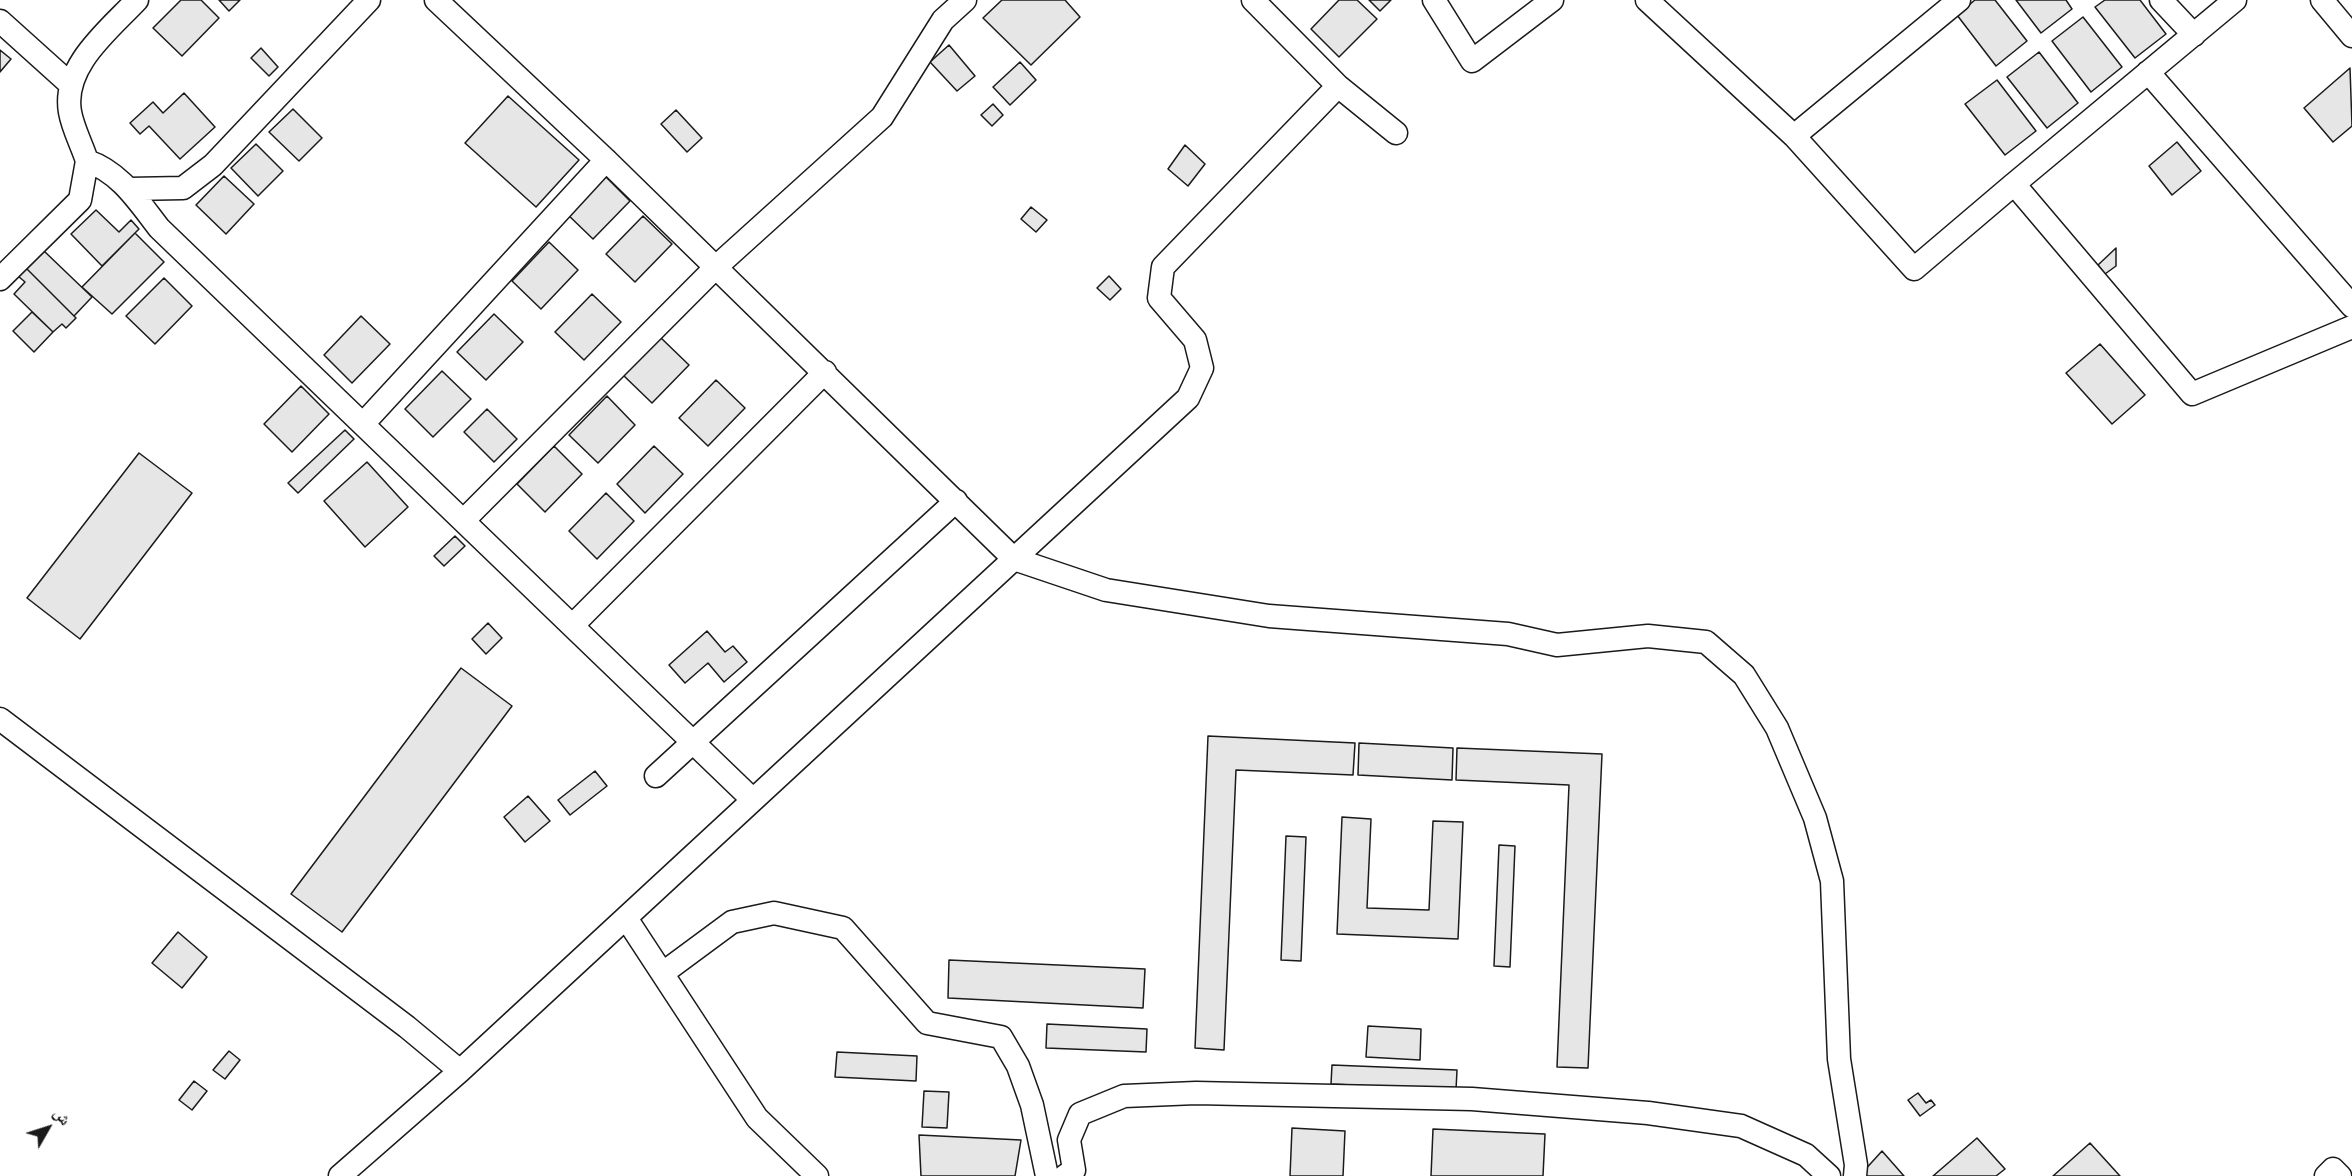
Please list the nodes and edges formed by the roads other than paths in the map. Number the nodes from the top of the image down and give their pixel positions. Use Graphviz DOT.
graph roads {
  1 [pos="137,0"];
  2 [pos="369,0"];
  3 [pos="436,0"];
  4 [pos="965,0"];
  5 [pos="1253,0"];
  6 [pos="1434,0"];
  7 [pos="1552,0"];
  8 [pos="1647,0"];
  9 [pos="1959,0"];
  10 [pos="2161,0"];
  11 [pos="2235,0"];
  12 [pos="2322,0"];
  13 [pos="0,21"];
  14 [pos="2194,35"];
  15 [pos="2352,36"];
  16 [pos="2148,72"];
  17 [pos="70,84"];
  18 [pos="1338,86"];
  19 [pos="1396,133"];
  20 [pos="1794,136"];
  21 [pos="606,160"];
  22 [pos="87,161"];
  23 [pos="2014,184"];
  24 [pos="129,189"];
  25 [pos="716,267"];
  26 [pos="0,279"];
  27 [pos="2352,306"];
  28 [pos="2352,327"];
  29 [pos="825,372"];
  30 [pos="363,424"];
  31 [pos="956,501"];
  32 [pos="464,520"];
  33 [pos="1014,559"];
  34 [pos="573,625"];
  35 [pos="0,719"];
  36 [pos="692,740"];
  37 [pos="656,776"];
  38 [pos="753,800"];
  39 [pos="626,918"];
  40 [pos="663,973"];
  41 [pos="460,1071"];
  42 [pos="340,1176"];
  43 [pos="817,1176"];
  44 [pos="1047,1176"];
  45 [pos="1065,1176"];
  46 [pos="1829,1176"];
  47 [pos="1855,1176"];
  48 [pos="2326,1176"];
  49 [pos="2340,1176"];
  1 -- 17 [label="street"];
  2 -- 24 [label="street"];
  3 -- 21 [label="street"];
  4 -- 25 [label="street"];
  5 -- 18 [label="street"];
  6 -- 7 [label="street"];
  8 -- 20 [label="street"];
  9 -- 20 [label="street"];
  10 -- 14 [label="street"];
  11 -- 14 [label="street"];
  12 -- 15 [label="street"];
  13 -- 17 [label="street"];
  14 -- 16 [label="street"];
  16 -- 23 [label="street"];
  16 -- 27 [label="street"];
  17 -- 22 [label="street"];
  18 -- 19 [label="street"];
  18 -- 33 [label="street"];
  20 -- 23 [label="street"];
  21 -- 25 [label="street"];
  21 -- 30 [label="street"];
  22 -- 24 [label="street"];
  22 -- 26 [label="street"];
  23 -- 28 [label="street"];
  24 -- 30 [label="street"];
  25 -- 29 [label="street"];
  25 -- 32 [label="street"];
  29 -- 31 [label="street"];
  29 -- 34 [label="street"];
  30 -- 32 [label="street"];
  31 -- 33 [label="street"];
  31 -- 36 [label="street"];
  32 -- 34 [label="street"];
  33 -- 38 [label="street"];
  33 -- 47 [label="street"];
  34 -- 36 [label="street"];
  35 -- 41 [label="street"];
  36 -- 37 [label="street"];
  36 -- 38 [label="street"];
  38 -- 39 [label="street"];
  39 -- 40 [label="street"];
  39 -- 41 [label="street"];
  40 -- 43 [label="street"];
  40 -- 44 [label="street"];
  41 -- 42 [label="street"];
  45 -- 46 [label="street"];
  48 -- 49 [label="street"];
}
